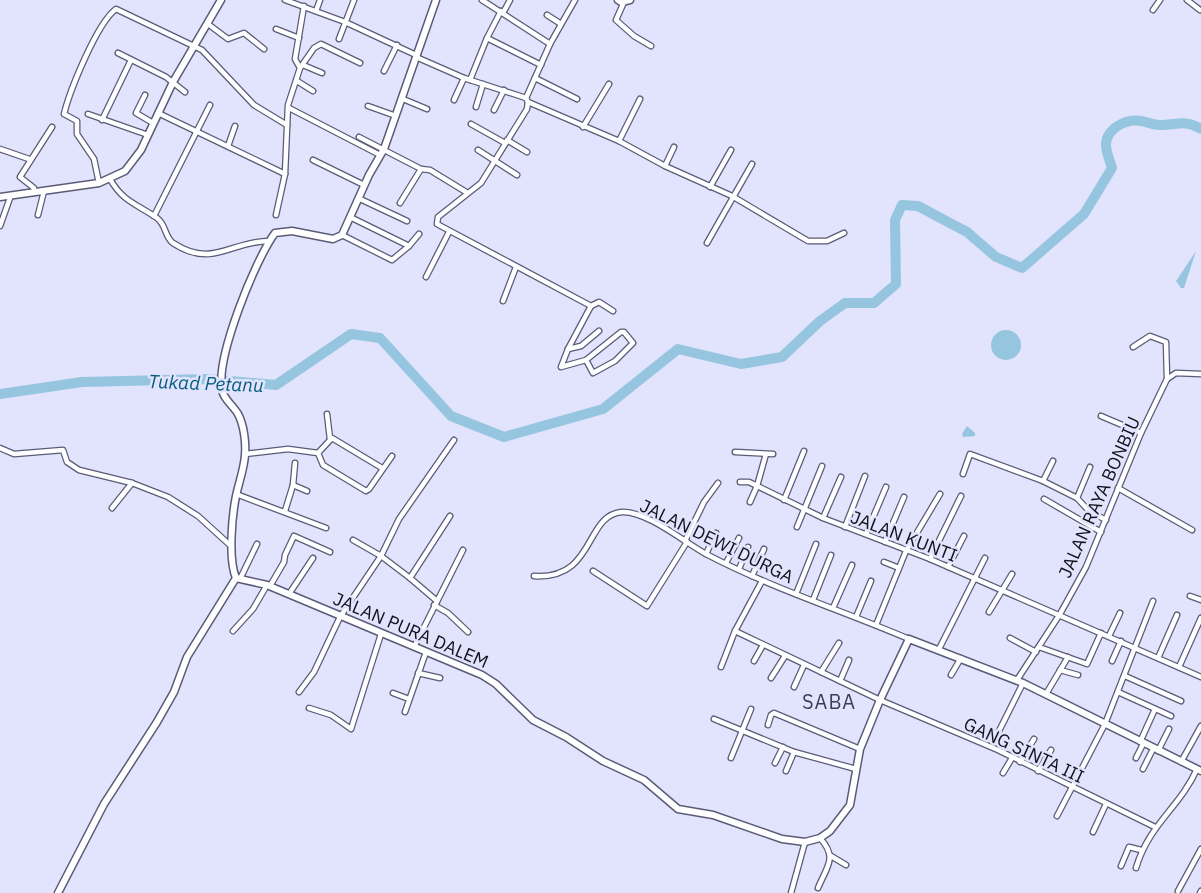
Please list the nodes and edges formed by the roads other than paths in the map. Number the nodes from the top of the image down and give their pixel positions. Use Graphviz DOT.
graph roads {
  1 [pos="221,0"];
  2 [pos="285,0"];
  3 [pos="320,0"];
  4 [pos="354,0"];
  5 [pos="436,0"];
  6 [pos="482,0"];
  7 [pos="510,0"];
  8 [pos="575,0"];
  9 [pos="1160,0"];
  10 [pos="1187,0"];
  11 [pos="624,1"];
  12 [pos="304,6"];
  13 [pos="1153,10"];
  14 [pos="1200,10"];
  15 [pos="316,11"];
  16 [pos="502,12"];
  17 [pos="547,16"];
  18 [pos="345,22"];
  19 [pos="208,24"];
  20 [pos="561,24"];
  21 [pos="276,29"];
  22 [pos="299,38"];
  23 [pos="487,38"];
  24 [pos="339,39"];
  25 [pos="550,44"];
  26 [pos="397,45"];
  27 [pos="194,46"];
  28 [pos="651,46"];
  29 [pos="264,49"];
  30 [pos="118,53"];
  31 [pos="416,56"];
  32 [pos="131,60"];
  33 [pos="360,63"];
  34 [pos="541,65"];
  35 [pos="301,66"];
  36 [pos="384,71"];
  37 [pos="322,73"];
  38 [pos="464,78"];
  39 [pos="535,78"];
  40 [pos="490,79"];
  41 [pos="470,80"];
  42 [pos="172,82"];
  43 [pos="297,82"];
  44 [pos="609,84"];
  45 [pos="485,85"];
  46 [pos="504,90"];
  47 [pos="313,91"];
  48 [pos="184,92"];
  49 [pos="145,95"];
  50 [pos="403,99"];
  51 [pos="578,99"];
  52 [pos="640,99"];
  53 [pos="454,100"];
  54 [pos="527,100"];
  55 [pos="210,105"];
  56 [pos="368,106"];
  57 [pos="476,107"];
  58 [pos="289,108"];
  59 [pos="428,109"];
  60 [pos="494,110"];
  61 [pos="158,113"];
  62 [pos="88,114"];
  63 [pos="396,116"];
  64 [pos="102,120"];
  65 [pos="153,123"];
  66 [pos="471,124"];
  67 [pos="287,125"];
  68 [pos="235,126"];
  69 [pos="583,127"];
  70 [pos="52,128"];
  71 [pos="197,130"];
  72 [pos="148,135"];
  73 [pos="359,137"];
  74 [pos="506,141"];
  75 [pos="619,141"];
  76 [pos="228,146"];
  77 [pos="674,147"];
  78 [pos="0,149"];
  79 [pos="478,150"];
  80 [pos="731,150"];
  81 [pos="382,152"];
  82 [pos="527,152"];
  83 [pos="30,159"];
  84 [pos="313,160"];
  85 [pos="495,162"];
  86 [pos="752,164"];
  87 [pos="665,166"];
  88 [pos="421,168"];
  89 [pos="284,174"];
  90 [pos="517,175"];
  91 [pos="110,179"];
  92 [pos="99,183"];
  93 [pos="364,185"];
  94 [pos="710,186"];
  95 [pos="44,191"];
  96 [pos="34,192"];
  97 [pos="466,192"];
  98 [pos="12,195"];
  99 [pos="732,196"];
  100 [pos="0,197"];
  101 [pos="358,198"];
  102 [pos="400,203"];
  103 [pos="38,215"];
  104 [pos="276,215"];
  105 [pos="154,216"];
  106 [pos="350,217"];
  107 [pos="407,221"];
  108 [pos="0,226"];
  109 [pos="450,232"];
  110 [pos="844,233"];
  111 [pos="419,234"];
  112 [pos="342,235"];
  113 [pos="269,241"];
  114 [pos="706,243"];
  115 [pos="410,246"];
  116 [pos="516,267"];
  117 [pos="426,277"];
  118 [pos="503,301"];
  119 [pos="591,306"];
  120 [pos="612,311"];
  121 [pos="599,331"];
  122 [pos="1133,347"];
  123 [pos="568,349"];
  124 [pos="586,360"];
  125 [pos="1201,374"];
  126 [pos="1167,379"];
  127 [pos="327,414"];
  128 [pos="1101,416"];
  129 [pos="1141,433"];
  130 [pos="330,439"];
  131 [pos="454,440"];
  132 [pos="0,448"];
  133 [pos="804,451"];
  134 [pos="735,452"];
  135 [pos="318,453"];
  136 [pos="246,454"];
  137 [pos="766,454"];
  138 [pos="773,454"];
  139 [pos="392,456"];
  140 [pos="1053,461"];
  141 [pos="295,463"];
  142 [pos="822,466"];
  143 [pos="382,468"];
  144 [pos="1090,468"];
  145 [pos="963,474"];
  146 [pos="865,476"];
  147 [pos="841,477"];
  148 [pos="1043,481"];
  149 [pos="740,482"];
  150 [pos="132,483"];
  151 [pos="718,483"];
  152 [pos="293,485"];
  153 [pos="758,486"];
  154 [pos="886,487"];
  155 [pos="1118,488"];
  156 [pos="307,491"];
  157 [pos="236,494"];
  158 [pos="940,494"];
  159 [pos="961,496"];
  160 [pos="904,497"];
  161 [pos="1077,498"];
  162 [pos="1044,499"];
  163 [pos="784,500"];
  164 [pos="750,502"];
  165 [pos="112,508"];
  166 [pos="805,510"];
  167 [pos="285,511"];
  168 [pos="450,516"];
  169 [pos="823,518"];
  170 [pos="1106,520"];
  171 [pos="797,527"];
  172 [pos="845,527"];
  173 [pos="326,528"];
  174 [pos="1192,530"];
  175 [pos="1101,532"];
  176 [pos="716,533"];
  177 [pos="866,534"];
  178 [pos="964,536"];
  179 [pos="739,538"];
  180 [pos="353,540"];
  181 [pos="686,541"];
  182 [pos="885,542"];
  183 [pos="257,544"];
  184 [pos="816,544"];
  185 [pos="232,547"];
  186 [pos="748,548"];
  187 [pos="764,549"];
  188 [pos="463,550"];
  189 [pos="906,550"];
  190 [pos="330,552"];
  191 [pos="706,554"];
  192 [pos="831,555"];
  193 [pos="381,556"];
  194 [pos="312,558"];
  195 [pos="985,558"];
  196 [pos="930,559"];
  197 [pos="884,562"];
  198 [pos="726,564"];
  199 [pos="852,565"];
  200 [pos="948,567"];
  201 [pos="898,568"];
  202 [pos="739,569"];
  203 [pos="593,571"];
  204 [pos="1012,574"];
  205 [pos="534,576"];
  206 [pos="752,576"];
  207 [pos="239,578"];
  208 [pos="410,578"];
  209 [pos="975,578"];
  210 [pos="762,581"];
  211 [pos="871,581"];
  212 [pos="268,585"];
  213 [pos="1002,590"];
  214 [pos="290,594"];
  215 [pos="796,594"];
  216 [pos="1190,596"];
  217 [pos="813,600"];
  218 [pos="1201,600"];
  219 [pos="1153,601"];
  220 [pos="436,603"];
  221 [pos="833,608"];
  222 [pos="989,612"];
  223 [pos="1120,613"];
  224 [pos="1060,614"];
  225 [pos="1176,615"];
  226 [pos="340,617"];
  227 [pos="856,617"];
  228 [pos="1201,618"];
  229 [pos="876,625"];
  230 [pos="736,630"];
  231 [pos="233,631"];
  232 [pos="468,632"];
  233 [pos="1102,633"];
  234 [pos="381,634"];
  235 [pos="1109,636"];
  236 [pos="1010,638"];
  237 [pos="909,639"];
  238 [pos="1121,641"];
  239 [pos="839,642"];
  240 [pos="763,645"];
  241 [pos="414,647"];
  242 [pos="1039,647"];
  243 [pos="1136,648"];
  244 [pos="939,649"];
  245 [pos="426,652"];
  246 [pos="1036,652"];
  247 [pos="785,656"];
  248 [pos="1068,657"];
  249 [pos="961,658"];
  250 [pos="1158,658"];
  251 [pos="849,660"];
  252 [pos="754,661"];
  253 [pos="1112,661"];
  254 [pos="804,665"];
  255 [pos="721,667"];
  256 [pos="1179,667"];
  257 [pos="1060,670"];
  258 [pos="821,672"];
  259 [pos="418,673"];
  260 [pos="951,675"];
  261 [pos="1078,675"];
  262 [pos="1125,676"];
  263 [pos="1201,677"];
  264 [pos="440,678"];
  265 [pos="771,678"];
  266 [pos="840,681"];
  267 [pos="1020,681"];
  268 [pos="794,687"];
  269 [pos="299,692"];
  270 [pos="1118,692"];
  271 [pos="393,693"];
  272 [pos="1046,694"];
  273 [pos="409,699"];
  274 [pos="880,700"];
  275 [pos="1181,701"];
  276 [pos="309,708"];
  277 [pos="751,709"];
  278 [pos="1155,709"];
  279 [pos="405,712"];
  280 [pos="1171,716"];
  281 [pos="714,719"];
  282 [pos="1105,724"];
  283 [pos="768,725"];
  284 [pos="1201,726"];
  285 [pos="1169,729"];
  286 [pos="1000,731"];
  287 [pos="742,732"];
  288 [pos="1034,739"];
  289 [pos="1142,743"];
  290 [pos="783,747"];
  291 [pos="860,749"];
  292 [pos="1051,750"];
  293 [pos="1156,750"];
  294 [pos="794,752"];
  295 [pos="731,758"];
  296 [pos="1012,758"];
  297 [pos="1136,758"];
  298 [pos="1020,762"];
  299 [pos="1181,762"];
  300 [pos="775,763"];
  301 [pos="1143,769"];
  302 [pos="856,770"];
  303 [pos="1199,770"];
  304 [pos="786,771"];
  305 [pos="1038,771"];
  306 [pos="1003,773"];
  307 [pos="1072,787"];
  308 [pos="1106,804"];
  309 [pos="1058,816"];
  310 [pos="1155,827"];
  311 [pos="1093,832"];
  312 [pos="820,838"];
  313 [pos="805,842"];
  314 [pos="1201,849"];
  315 [pos="1141,850"];
  316 [pos="831,856"];
  317 [pos="846,865"];
  318 [pos="1121,866"];
  319 [pos="1136,868"];
  320 [pos="818,888"];
  321 [pos="1178,891"];
  322 [pos="58,893"];
  323 [pos="791,893"];
  1 -- 19 [label="street"];
  2 -- 12 [label="street"];
  3 -- 15 [label="street"];
  4 -- 18 [label="street"];
  5 -- 31 [label="street"];
  6 -- 16 [label="street"];
  7 -- 16 [label="street"];
  8 -- 20 [label="street"];
  9 -- 13 [label="street"];
  10 -- 14 [label="street"];
  11 -- 28 [label="street"];
  12 -- 15 [label="street"];
  12 -- 22 [label="street"];
  15 -- 18 [label="street"];
  16 -- 23 [label="street"];
  16 -- 25 [label="street"];
  17 -- 20 [label="street"];
  18 -- 24 [label="street"];
  18 -- 26 [label="street"];
  19 -- 27 [label="street"];
  19 -- 29 [label="street"];
  20 -- 25 [label="street"];
  21 -- 22 [label="street"];
  22 -- 35 [label="street"];
  23 -- 34 [label="street"];
  23 -- 41 [label="street"];
  25 -- 34 [label="street"];
  26 -- 31 [label="street"];
  26 -- 36 [label="street"];
  27 -- 42 [label="street"];
  27 -- 67 [label="street"];
  27 -- 92 [label="street"];
  30 -- 32 [label="street"];
  31 -- 38 [label="street"];
  31 -- 50 [label="street"];
  32 -- 42 [label="street"];
  32 -- 64 [label="street"];
  33 -- 35 [label="street"];
  34 -- 39 [label="street"];
  35 -- 37 [label="street"];
  35 -- 43 [label="street"];
  38 -- 41 [label="street"];
  38 -- 53 [label="street"];
  39 -- 51 [label="street"];
  39 -- 54 [label="street"];
  40 -- 45 [label="street"];
  41 -- 45 [label="street"];
  42 -- 48 [label="street"];
  42 -- 61 [label="street"];
  43 -- 47 [label="street"];
  43 -- 58 [label="street"];
  44 -- 69 [label="street"];
  45 -- 46 [label="street"];
  45 -- 57 [label="street"];
  46 -- 54 [label="street"];
  46 -- 60 [label="street"];
  49 -- 65 [label="street"];
  50 -- 59 [label="street"];
  50 -- 63 [label="street"];
  52 -- 75 [label="street"];
  54 -- 69 [label="street"];
  54 -- 74 [label="street"];
  55 -- 71 [label="street"];
  56 -- 63 [label="street"];
  58 -- 67 [label="street"];
  58 -- 81 [label="street"];
  61 -- 65 [label="street"];
  61 -- 71 [label="street"];
  62 -- 64 [label="street"];
  63 -- 81 [label="street"];
  64 -- 72 [label="street"];
  65 -- 72 [label="street"];
  66 -- 74 [label="street"];
  67 -- 89 [label="street"];
  68 -- 76 [label="street"];
  69 -- 75 [label="street"];
  70 -- 83 [label="street"];
  71 -- 76 [label="street"];
  71 -- 105 [label="street"];
  72 -- 91 [label="street"];
  73 -- 81 [label="street"];
  74 -- 82 [label="street"];
  74 -- 85 [label="street"];
  75 -- 87 [label="street"];
  76 -- 89 [label="street"];
  77 -- 87 [label="street"];
  78 -- 83 [label="street"];
  79 -- 85 [label="street"];
  80 -- 94 [label="street"];
  81 -- 88 [label="street"];
  81 -- 93 [label="street"];
  83 -- 96 [label="street"];
  84 -- 93 [label="street"];
  85 -- 90 [label="street"];
  85 -- 97 [label="street"];
  86 -- 99 [label="street"];
  87 -- 94 [label="street"];
  88 -- 97 [label="street"];
  88 -- 102 [label="street"];
  89 -- 104 [label="street"];
  91 -- 92 [label="street"];
  91 -- 105 [label="street"];
  92 -- 95 [label="street"];
  93 -- 101 [label="street"];
  94 -- 99 [label="street"];
  95 -- 96 [label="street"];
  95 -- 103 [label="street"];
  96 -- 98 [label="street"];
  97 -- 109 [label="street"];
  98 -- 100 [label="street"];
  98 -- 108 [label="street"];
  99 -- 110 [label="street"];
  99 -- 114 [label="street"];
  101 -- 106 [label="street"];
  101 -- 107 [label="street"];
  105 -- 113 [label="street"];
  106 -- 112 [label="street"];
  106 -- 115 [label="street"];
  109 -- 116 [label="street"];
  109 -- 117 [label="street"];
  111 -- 115 [label="street"];
  112 -- 113 [label="street"];
  112 -- 115 [label="street"];
  113 -- 136 [label="street"];
  116 -- 118 [label="street"];
  116 -- 119 [label="street"];
  119 -- 120 [label="street"];
  119 -- 123 [label="street"];
  121 -- 123 [label="street"];
  122 -- 126 [label="street"];
  123 -- 124 [label="street"];
  124 -- 124 [label="street"];
  125 -- 126 [label="street"];
  126 -- 129 [label="street, JALAN RAYA BONBIU"];
  127 -- 130 [label="street"];
  128 -- 129 [label="street"];
  129 -- 155 [label="street, JALAN RAYA BONBIU"];
  130 -- 135 [label="street"];
  130 -- 143 [label="street"];
  131 -- 193 [label="street"];
  132 -- 150 [label="street"];
  133 -- 163 [label="street"];
  134 -- 137 [label="street"];
  135 -- 136 [label="street"];
  135 -- 143 [label="street"];
  136 -- 157 [label="street"];
  137 -- 138 [label="street"];
  137 -- 153 [label="street"];
  139 -- 143 [label="street"];
  140 -- 148 [label="street"];
  141 -- 152 [label="street"];
  142 -- 166 [label="street"];
  144 -- 161 [label="street"];
  145 -- 148 [label="street"];
  146 -- 172 [label="street"];
  147 -- 169 [label="street"];
  148 -- 161 [label="street"];
  149 -- 153 [label="street, JALAN KUNTI"];
  150 -- 165 [label="street"];
  150 -- 185 [label="street"];
  151 -- 181 [label="street"];
  152 -- 156 [label="street"];
  152 -- 167 [label="street"];
  153 -- 163 [label="street, JALAN KUNTI"];
  153 -- 164 [label="street"];
  154 -- 177 [label="street"];
  155 -- 170 [label="street, JALAN RAYA BONBIU"];
  155 -- 174 [label="street"];
  157 -- 167 [label="street"];
  157 -- 185 [label="street"];
  158 -- 189 [label="street"];
  159 -- 196 [label="street"];
  160 -- 182 [label="street"];
  161 -- 170 [label="street"];
  162 -- 175 [label="street"];
  163 -- 166 [label="street, JALAN KUNTI"];
  166 -- 169 [label="street, JALAN KUNTI"];
  166 -- 171 [label="street"];
  167 -- 173 [label="street"];
  168 -- 208 [label="street"];
  169 -- 172 [label="street, JALAN KUNTI"];
  170 -- 175 [label="street, JALAN RAYA BONBIU"];
  172 -- 177 [label="street, JALAN KUNTI"];
  175 -- 224 [label="street, JALAN RAYA BONBIU"];
  176 -- 191 [label="street"];
  177 -- 182 [label="street, JALAN KUNTI"];
  178 -- 200 [label="street"];
  179 -- 198 [label="street"];
  180 -- 193 [label="street"];
  181 -- 191 [label="street, JALAN DEWI DURGA"];
  181 -- 203 [label="street"];
  181 -- 205 [label="street, JALAN DEWI DURGA"];
  182 -- 189 [label="street, JALAN KUNTI"];
  183 -- 207 [label="street"];
  184 -- 215 [label="street"];
  185 -- 207 [label="street"];
  186 -- 202 [label="street"];
  187 -- 206 [label="street"];
  188 -- 220 [label="street"];
  189 -- 196 [label="street, JALAN KUNTI"];
  189 -- 201 [label="street"];
  190 -- 212 [label="street"];
  191 -- 198 [label="street, JALAN DEWI DURGA"];
  192 -- 217 [label="street"];
  193 -- 208 [label="street"];
  193 -- 226 [label="street"];
  194 -- 214 [label="street"];
  195 -- 209 [label="street"];
  196 -- 200 [label="street, JALAN KUNTI"];
  197 -- 201 [label="street"];
  198 -- 202 [label="street, JALAN DEWI DURGA"];
  199 -- 221 [label="street"];
  200 -- 209 [label="street, JALAN KUNTI"];
  201 -- 229 [label="street"];
  202 -- 206 [label="street, JALAN DEWI DURGA"];
  204 -- 213 [label="street"];
  206 -- 210 [label="street, JALAN DEWI DURGA"];
  207 -- 212 [label="street, JALAN PURA DALEM"];
  207 -- 322 [label="street"];
  208 -- 220 [label="street"];
  209 -- 213 [label="street, JALAN KUNTI"];
  209 -- 244 [label="street"];
  210 -- 215 [label="street, JALAN DEWI DURGA"];
  210 -- 230 [label="street"];
  211 -- 227 [label="street"];
  212 -- 214 [label="street, JALAN PURA DALEM"];
  212 -- 231 [label="street"];
  213 -- 222 [label="street"];
  213 -- 224 [label="street, JALAN KUNTI"];
  214 -- 226 [label="street, JALAN PURA DALEM"];
  215 -- 217 [label="street, JALAN DEWI DURGA"];
  216 -- 218 [label="street"];
  217 -- 221 [label="street, JALAN DEWI DURGA"];
  219 -- 243 [label="street"];
  220 -- 232 [label="street"];
  220 -- 241 [label="street"];
  221 -- 227 [label="street, JALAN DEWI DURGA"];
  223 -- 235 [label="street"];
  224 -- 233 [label="street, JALAN KUNTI"];
  224 -- 242 [label="street, JALAN RAYA BONBIU"];
  225 -- 250 [label="street"];
  226 -- 234 [label="street, JALAN PURA DALEM"];
  226 -- 269 [label="street"];
  227 -- 229 [label="street, JALAN DEWI DURGA"];
  228 -- 256 [label="street"];
  229 -- 237 [label="street, JALAN DEWI DURGA"];
  230 -- 240 [label="street, GANG SINTA III"];
  230 -- 255 [label="street"];
  233 -- 235 [label="street, JALAN KUNTI"];
  233 -- 248 [label="street"];
  234 -- 241 [label="street, JALAN PURA DALEM"];
  234 -- 276 [label="street"];
  235 -- 238 [label="street, JALAN KUNTI"];
  236 -- 246 [label="street"];
  237 -- 244 [label="street"];
  237 -- 274 [label="street, JALAN PURA DALEM"];
  238 -- 243 [label="street, JALAN KUNTI"];
  238 -- 253 [label="street"];
  239 -- 258 [label="street"];
  240 -- 247 [label="street, GANG SINTA III"];
  240 -- 252 [label="street"];
  241 -- 245 [label="street, JALAN PURA DALEM"];
  242 -- 246 [label="street, JALAN RAYA BONBIU"];
  242 -- 248 [label="street"];
  243 -- 250 [label="street, JALAN KUNTI"];
  243 -- 262 [label="street"];
  244 -- 249 [label="street"];
  245 -- 259 [label="street"];
  245 -- 313 [label="street, JALAN PURA DALEM"];
  246 -- 267 [label="street, JALAN RAYA BONBIU"];
  247 -- 254 [label="street, GANG SINTA III"];
  247 -- 265 [label="street"];
  248 -- 257 [label="street"];
  249 -- 260 [label="street"];
  249 -- 267 [label="street"];
  250 -- 256 [label="street, JALAN KUNTI"];
  251 -- 266 [label="street"];
  254 -- 258 [label="street, GANG SINTA III"];
  254 -- 268 [label="street"];
  256 -- 263 [label="street, JALAN KUNTI"];
  257 -- 261 [label="street"];
  257 -- 272 [label="street"];
  258 -- 266 [label="street, GANG SINTA III"];
  259 -- 264 [label="street"];
  259 -- 273 [label="street"];
  262 -- 270 [label="street"];
  262 -- 275 [label="street"];
  266 -- 274 [label="street, GANG SINTA III"];
  267 -- 272 [label="street"];
  267 -- 286 [label="street, JALAN RAYA BONBIU"];
  270 -- 278 [label="street"];
  270 -- 282 [label="street"];
  271 -- 273 [label="street"];
  272 -- 282 [label="street"];
  273 -- 279 [label="street"];
  274 -- 291 [label="street, JALAN PURA DALEM"];
  274 -- 296 [label="street, GANG SINTA III"];
  277 -- 287 [label="street"];
  278 -- 280 [label="street"];
  278 -- 289 [label="street"];
  281 -- 287 [label="street"];
  282 -- 289 [label="street"];
  282 -- 307 [label="street"];
  283 -- 291 [label="street"];
  284 -- 299 [label="street"];
  285 -- 293 [label="street"];
  287 -- 290 [label="street"];
  287 -- 295 [label="street"];
  288 -- 298 [label="street"];
  289 -- 293 [label="street"];
  289 -- 297 [label="street"];
  290 -- 294 [label="street"];
  290 -- 300 [label="street"];
  291 -- 302 [label="street, JALAN PURA DALEM"];
  292 -- 305 [label="street"];
  293 -- 299 [label="street"];
  293 -- 301 [label="street"];
  294 -- 302 [label="street"];
  294 -- 304 [label="street"];
  296 -- 298 [label="street, GANG SINTA III"];
  296 -- 306 [label="street"];
  298 -- 305 [label="street, GANG SINTA III"];
  299 -- 303 [label="street"];
  302 -- 312 [label="street, JALAN PURA DALEM"];
  303 -- 310 [label="street"];
  305 -- 307 [label="street, GANG SINTA III"];
  307 -- 308 [label="street, GANG SINTA III"];
  307 -- 309 [label="street"];
  308 -- 310 [label="street, GANG SINTA III"];
  308 -- 311 [label="street"];
  310 -- 315 [label="street"];
  312 -- 313 [label="street, JALAN PURA DALEM"];
  312 -- 316 [label="street"];
  313 -- 323 [label="street"];
  314 -- 321 [label="street"];
  315 -- 318 [label="street"];
  315 -- 319 [label="street"];
  316 -- 317 [label="street"];
  316 -- 320 [label="street"];
}
